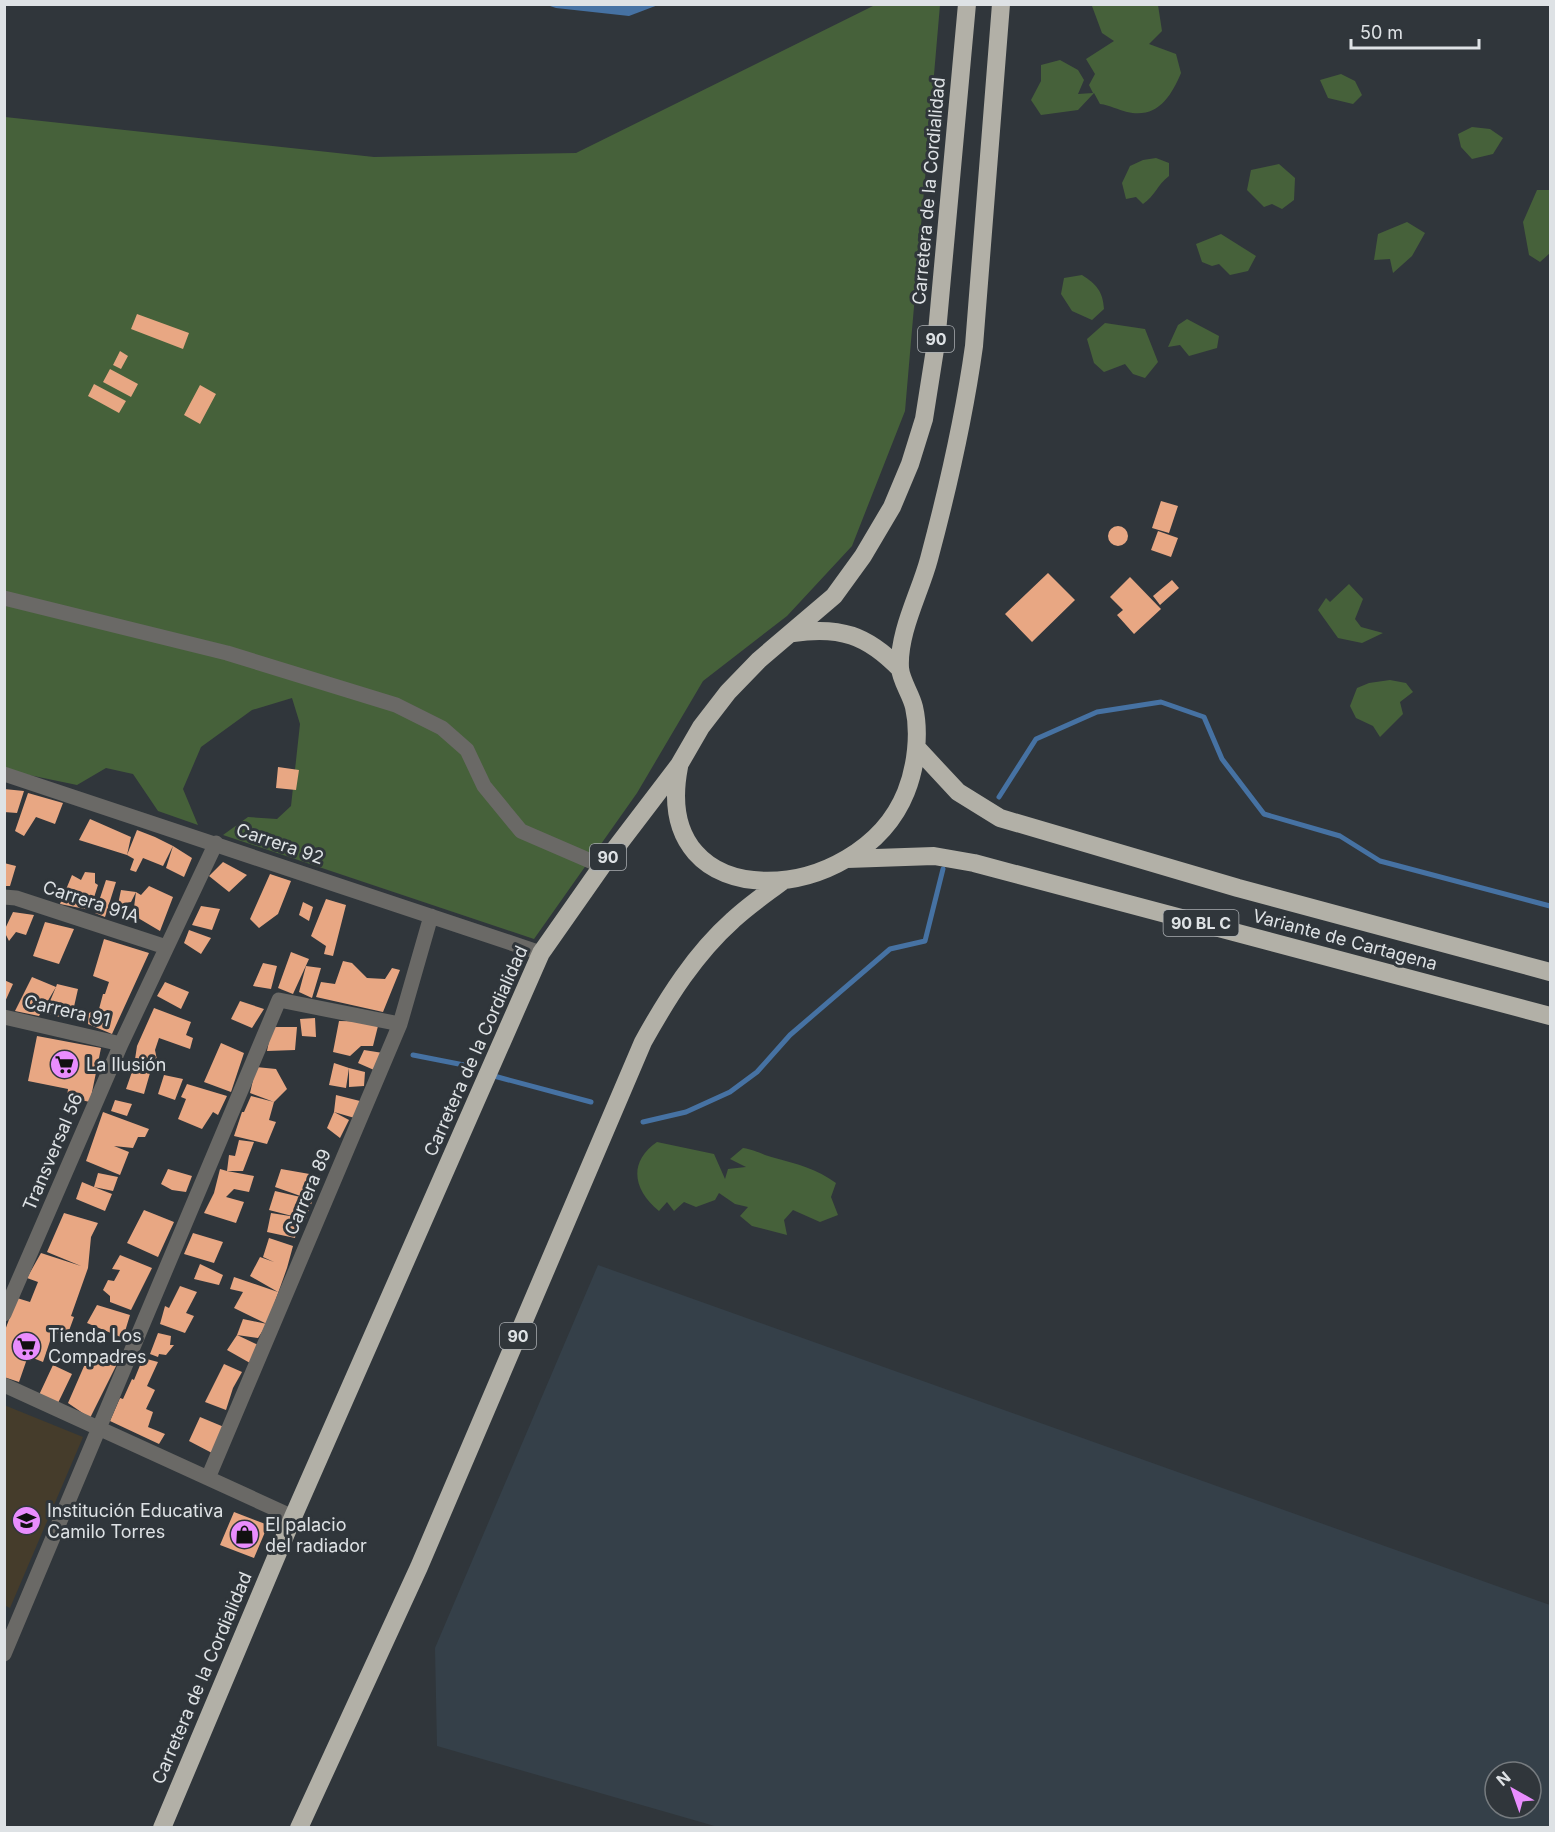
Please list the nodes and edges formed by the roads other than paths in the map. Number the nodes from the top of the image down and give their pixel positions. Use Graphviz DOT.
graph roads {
  1 [pos="967,4"];
  2 [pos="1001,4"];
  3 [pos="4,598"];
  4 [pos="794,633"];
  5 [pos="900,669"];
  6 [pos="917,748"];
  7 [pos="679,765"];
  8 [pos="4,774"];
  9 [pos="216,843"];
  10 [pos="847,860"];
  11 [pos="602,866"];
  12 [pos="784,880"];
  13 [pos="4,897"];
  14 [pos="431,916"];
  15 [pos="166,947"];
  16 [pos="541,953"];
  17 [pos="1551,972"];
  18 [pos="1551,1016"];
  19 [pos="4,1017"];
  20 [pos="400,1024"];
  21 [pos="121,1044"];
  22 [pos="4,1314"];
  23 [pos="4,1385"];
  24 [pos="98,1428"];
  25 [pos="208,1478"];
  26 [pos="293,1517"];
  27 [pos="4,1654"];
  28 [pos="162,1827"];
  29 [pos="299,1827"];
  1 -- 4 [label="highway, Carretera de la Cordialidad / 90"];
  2 -- 5 [label="highway, 90"];
  3 -- 11 [label="street"];
  4 -- 5 [label="highway"];
  4 -- 7 [label="highway, Carretera de la Cordialidad"];
  5 -- 6 [label="highway"];
  6 -- 10 [label="highway"];
  6 -- 17 [label="highway, Variante de Cartagena / 90 BL C"];
  7 -- 11 [label="highway, Carretera de la Cordialidad / 90"];
  7 -- 12 [label="highway"];
  8 -- 9 [label="street, Carrera 92"];
  9 -- 14 [label="street, Carrera 92"];
  9 -- 15 [label="street, Transversal 56"];
  10 -- 12 [label="highway"];
  10 -- 18 [label="highway, Variante de Cartagena / 90 BL C"];
  11 -- 16 [label="highway, Carretera de la Cordialidad / 90"];
  12 -- 29 [label="highway, 90"];
  13 -- 15 [label="street, Carrera 91A"];
  14 -- 16 [label="street, Carrera 92"];
  14 -- 20 [label="street, Carrera 89"];
  15 -- 21 [label="street, Transversal 56"];
  16 -- 26 [label="highway, Carretera de la Cordialidad / 90"];
  19 -- 21 [label="street, Carrera 91"];
  20 -- 24 [label="street"];
  20 -- 25 [label="street, Carrera 89"];
  21 -- 22 [label="street, Transversal 56"];
  23 -- 24 [label="street"];
  24 -- 25 [label="street"];
  24 -- 27 [label="street"];
  25 -- 26 [label="street"];
  26 -- 28 [label="highway, Carretera de la Cordialidad / 90"];
}
